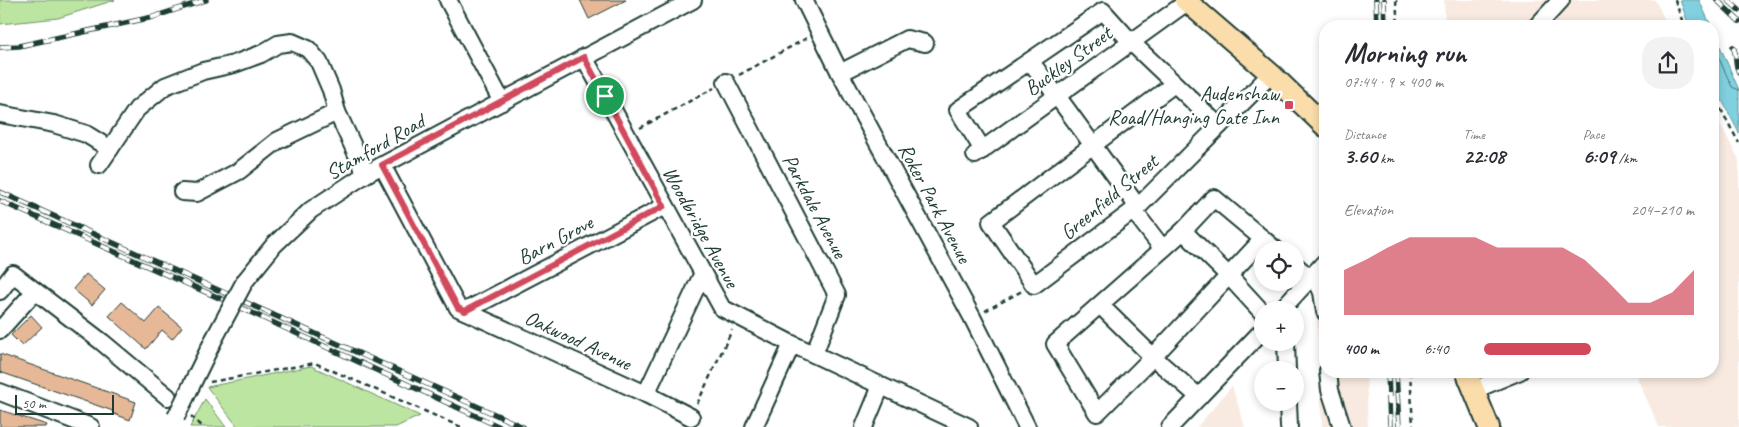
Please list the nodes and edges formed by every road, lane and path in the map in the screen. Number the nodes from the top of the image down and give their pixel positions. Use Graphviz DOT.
graph roads {
  1 [pos="448,0"];
  2 [pos="692,0"];
  3 [pos="804,0"];
  4 [pos="1396,0"];
  5 [pos="1560,0"];
  6 [pos="1675,0"];
  7 [pos="1186,1"];
  8 [pos="1398,20"];
  9 [pos="1542,20"];
  10 [pos="1682,20"];
  11 [pos="1130,42"];
  12 [pos="925,43"];
  13 [pos="584,57"];
  14 [pos="1030,61"];
  15 [pos="840,73"];
  16 [pos="1271,74"];
  17 [pos="726,82"];
  18 [pos="1174,84"];
  19 [pos="1057,96"];
  20 [pos="502,102"];
  21 [pos="1719,106"];
  22 [pos="337,112"];
  23 [pos="0,114"];
  24 [pos="1319,120"];
  25 [pos="1219,126"];
  26 [pos="1739,143"];
  27 [pos="1093,145"];
  28 [pos="110,149"];
  29 [pos="99,165"];
  30 [pos="382,165"];
  31 [pos="366,174"];
  32 [pos="182,192"];
  33 [pos="664,206"];
  34 [pos="1135,209"];
  35 [pos="1183,231"];
  36 [pos="1263,239"];
  37 [pos="1265,241"];
  38 [pos="1163,249"];
  39 [pos="1319,269"];
  40 [pos="1304,271"];
  41 [pos="702,275"];
  42 [pos="1230,276"];
  43 [pos="1312,277"];
  44 [pos="1034,285"];
  45 [pos="1319,288"];
  46 [pos="0,291"];
  47 [pos="35,292"];
  48 [pos="1290,301"];
  49 [pos="1254,303"];
  50 [pos="1101,306"];
  51 [pos="465,311"];
  52 [pos="738,317"];
  53 [pos="972,317"];
  54 [pos="0,330"];
  55 [pos="1254,339"];
  56 [pos="792,344"];
  57 [pos="814,354"];
  58 [pos="1153,356"];
  59 [pos="1329,378"];
  60 [pos="1410,378"];
  61 [pos="1469,378"];
  62 [pos="1503,378"];
  63 [pos="191,386"];
  64 [pos="881,386"];
  65 [pos="1474,390"];
  66 [pos="0,392"];
  67 [pos="646,394"];
  68 [pos="168,397"];
  69 [pos="1199,397"];
  70 [pos="1288,411"];
  71 [pos="691,417"];
  72 [pos="173,422"];
  73 [pos="91,427"];
  74 [pos="461,427"];
  75 [pos="754,427"];
  76 [pos="864,427"];
  77 [pos="969,427"];
  78 [pos="1027,427"];
  79 [pos="1170,427"];
  80 [pos="1289,427"];
  81 [pos="1342,427"];
  82 [pos="1413,427"];
  83 [pos="1489,427"];
  1 -- 20 [label="street"];
  2 -- 13 [label="street, Stamford Road"];
  3 -- 15 [label="street, Roker Park Avenue"];
  4 -- 8 [label="path"];
  5 -- 9 [label="street"];
  6 -- 10 [label="path"];
  7 -- 11 [label="street, Buckley Street"];
  7 -- 16 [label="main road"];
  11 -- 14 [label="street"];
  11 -- 18 [label="street"];
  11 -- 19 [label="street, Buckley Street"];
  12 -- 15 [label="street"];
  13 -- 20 [label="street, Stamford Road"];
  13 -- 33 [label="street, Woodbridge Avenue"];
  14 -- 19 [label="street"];
  14 -- 19 [label="street, Buckley Street"];
  15 -- 53 [label="street, Roker Park Avenue"];
  16 -- 24 [label="main road"];
  16 -- 25 [label="street, Greenfield Street"];
  17 -- 57 [label="street, Parkdale Avenue"];
  18 -- 25 [label="street"];
  18 -- 27 [label="street"];
  19 -- 27 [label="street"];
  20 -- 30 [label="street, Stamford Road"];
  21 -- 26 [label="path"];
  22 -- 28 [label="street"];
  22 -- 31 [label="street"];
  22 -- 32 [label="street"];
  23 -- 28 [label="street"];
  25 -- 34 [label="street, Greenfield Street"];
  27 -- 34 [label="street"];
  27 -- 44 [label="street"];
  28 -- 29 [label="street"];
  30 -- 31 [label="street, Stamford Road"];
  30 -- 51 [label="street, Oakwood Avenue"];
  31 -- 63 [label="street, Stamford Road, bridge"];
  33 -- 41 [label="street, Woodbridge Avenue"];
  33 -- 51 [label="street, Barn Grove"];
  34 -- 38 [label="street"];
  34 -- 44 [label="street, Greenfield Street"];
  35 -- 36 [label="street"];
  35 -- 38 [label="street"];
  35 -- 42 [label="street"];
  36 -- 37 [label="street"];
  36 -- 42 [label="street"];
  38 -- 50 [label="street"];
  39 -- 43 [label="street"];
  40 -- 43 [label="street"];
  41 -- 52 [label="street, Woodbridge Avenue"];
  41 -- 67 [label="street"];
  42 -- 49 [label="street"];
  42 -- 58 [label="street"];
  43 -- 45 [label="street"];
  43 -- 48 [label="street"];
  44 -- 53 [label="path"];
  46 -- 47 [label="street"];
  47 -- 54 [label="street"];
  47 -- 68 [label="street"];
  50 -- 58 [label="street"];
  50 -- 58 [label="street"];
  51 -- 67 [label="street, Oakwood Avenue"];
  52 -- 56 [label="street, Woodbridge Avenue"];
  52 -- 71 [label="path"];
  53 -- 78 [label="street, Roker Park Avenue"];
  55 -- 69 [label="street"];
  56 -- 57 [label="street, Woodbridge Avenue"];
  56 -- 75 [label="street"];
  57 -- 64 [label="street, Woodbridge Avenue"];
  58 -- 69 [label="street"];
  59 -- 81 [label="street"];
  60 -- 82 [label="path"];
  61 -- 65 [label="main road"];
  62 -- 65 [label="street"];
  63 -- 72 [label="street, Stamford Road, bridge"];
  63 -- 74 [label="path"];
  64 -- 76 [label="street"];
  64 -- 77 [label="street, Woodbridge Avenue"];
  65 -- 83 [label="main road"];
  66 -- 73 [label="street"];
  67 -- 71 [label="street, Oakwood Avenue"];
  69 -- 79 [label="street"];
  70 -- 80 [label="street"];
}
